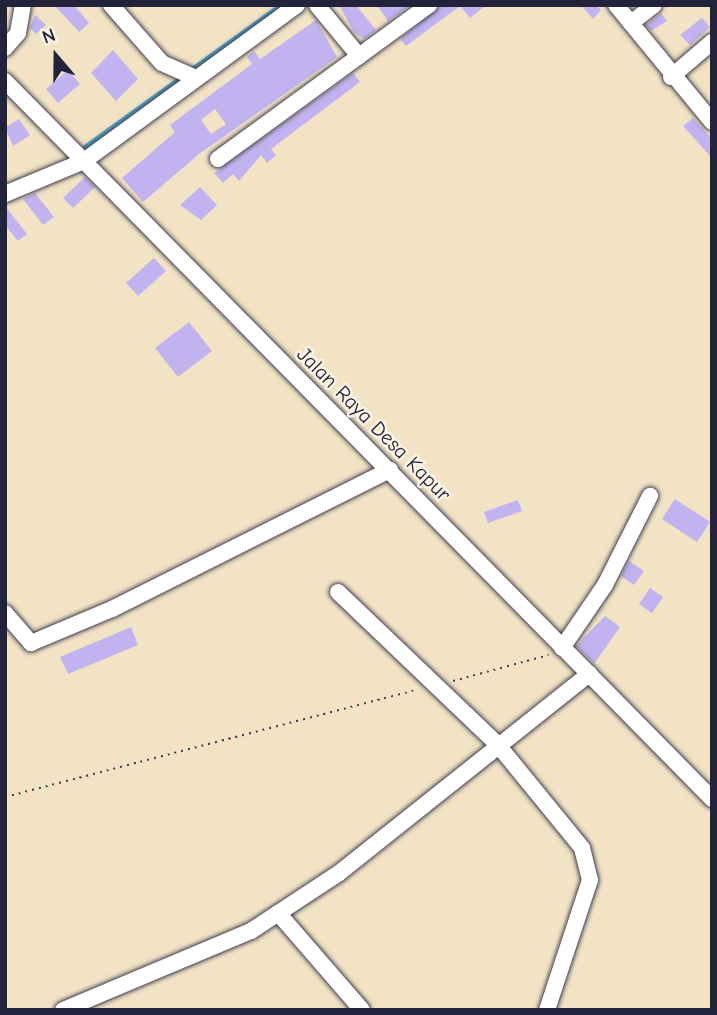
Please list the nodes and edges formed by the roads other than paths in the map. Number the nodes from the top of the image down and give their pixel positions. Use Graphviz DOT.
graph roads {
  1 [pos="23,5"];
  2 [pos="111,5"];
  3 [pos="296,5"];
  4 [pos="317,5"];
  5 [pos="429,5"];
  6 [pos="616,5"];
  7 [pos="654,5"];
  8 [pos="631,23"];
  9 [pos="712,41"];
  10 [pos="5,48"];
  11 [pos="359,56"];
  12 [pos="192,75"];
  13 [pos="671,77"];
  14 [pos="5,80"];
  15 [pos="712,122"];
  16 [pos="218,159"];
  17 [pos="84,161"];
  18 [pos="5,194"];
  19 [pos="390,470"];
  20 [pos="650,496"];
  21 [pos="338,592"];
  22 [pos="5,613"];
  23 [pos="562,648"];
  24 [pos="589,674"];
  25 [pos="498,745"];
  26 [pos="712,799"];
  27 [pos="278,913"];
  28 [pos="62,1010"];
  29 [pos="362,1010"];
  30 [pos="547,1010"];
  1 -- 10 [label="street"];
  2 -- 12 [label="street"];
  3 -- 12 [label="street"];
  4 -- 11 [label="street"];
  5 -- 11 [label="street"];
  6 -- 8 [label="street"];
  7 -- 8 [label="street"];
  8 -- 13 [label="street"];
  9 -- 13 [label="street"];
  11 -- 16 [label="street"];
  12 -- 17 [label="street"];
  13 -- 15 [label="street"];
  14 -- 17 [label="street, Jalan Raya Desa Kapur"];
  17 -- 18 [label="street"];
  17 -- 19 [label="street, Jalan Raya Desa Kapur"];
  19 -- 22 [label="street"];
  19 -- 23 [label="street, Jalan Raya Desa Kapur"];
  20 -- 23 [label="street"];
  21 -- 25 [label="street"];
  23 -- 24 [label="street, Jalan Raya Desa Kapur"];
  24 -- 25 [label="street"];
  24 -- 26 [label="street, Jalan Raya Desa Kapur"];
  25 -- 27 [label="street"];
  25 -- 30 [label="street"];
  27 -- 28 [label="street"];
  27 -- 29 [label="street"];
}
